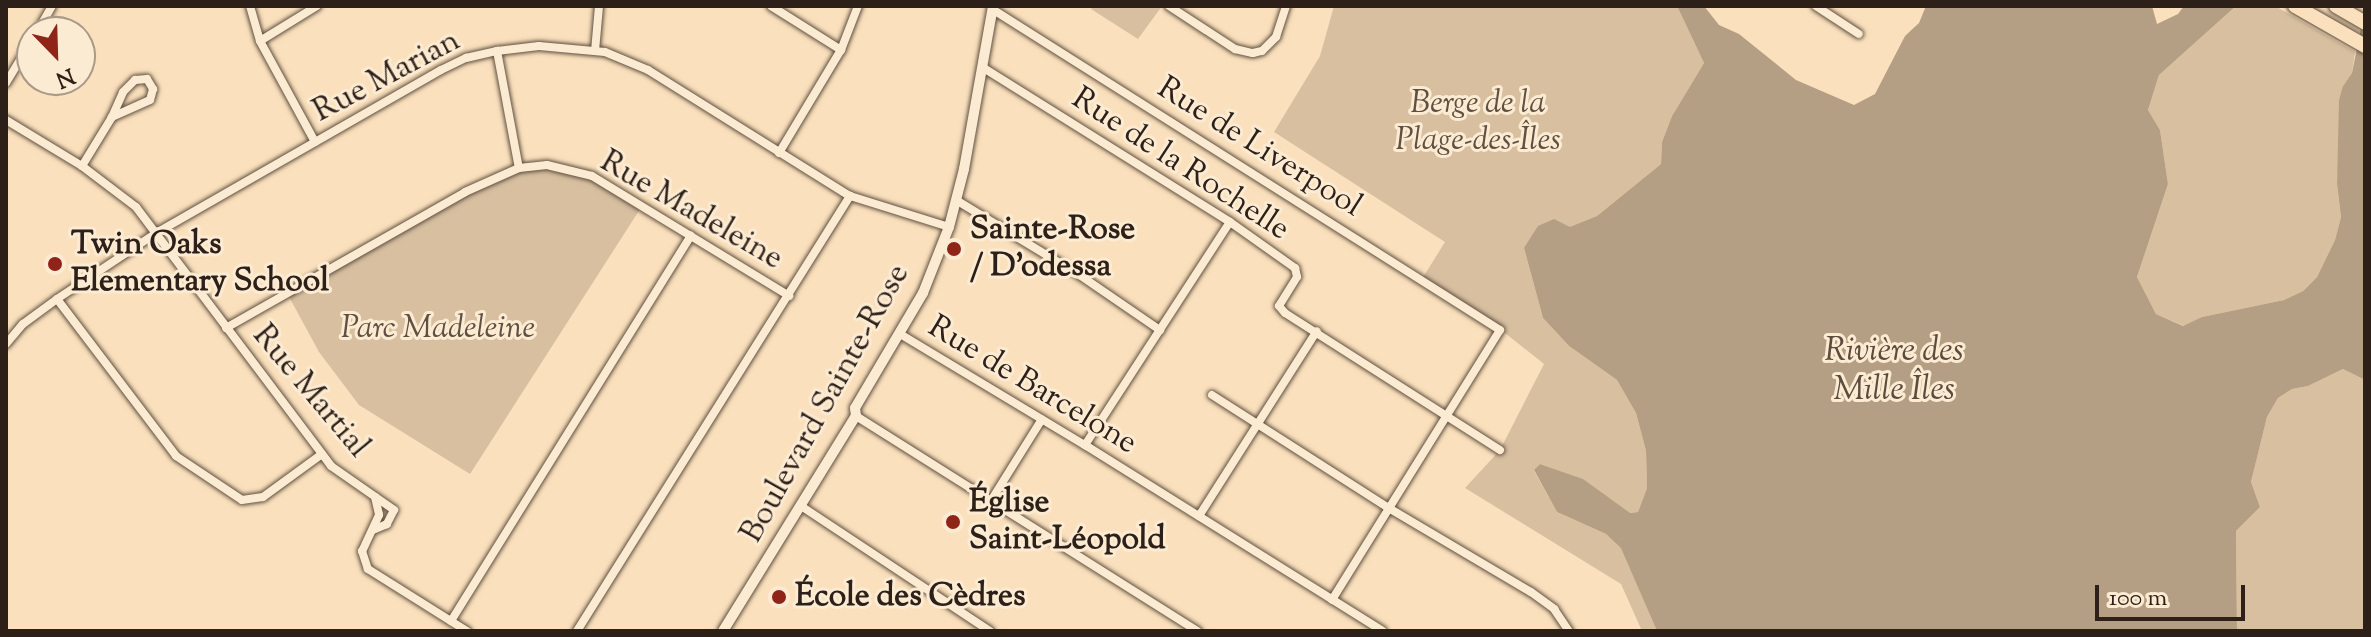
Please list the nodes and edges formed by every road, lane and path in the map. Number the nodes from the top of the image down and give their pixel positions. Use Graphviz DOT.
graph roads {
  1 [pos="250,6"];
  2 [pos="317,6"];
  3 [pos="599,6"];
  4 [pos="771,6"];
  5 [pos="858,6"];
  6 [pos="1169,6"];
  7 [pos="1187,6"];
  8 [pos="1286,6"];
  9 [pos="1816,6"];
  10 [pos="2295,6"];
  11 [pos="2336,6"];
  12 [pos="992,8"];
  13 [pos="1184,16"];
  14 [pos="2365,23"];
  15 [pos="1859,34"];
  16 [pos="260,41"];
  17 [pos="2365,46"];
  18 [pos="841,50"];
  19 [pos="497,51"];
  20 [pos="595,51"];
  21 [pos="982,67"];
  22 [pos="112,117"];
  23 [pos="6,120"];
  24 [pos="315,142"];
  25 [pos="779,153"];
  26 [pos="82,166"];
  27 [pos="519,168"];
  28 [pos="850,196"];
  29 [pos="956,200"];
  30 [pos="1230,222"];
  31 [pos="949,227"];
  32 [pos="158,232"];
  33 [pos="691,236"];
  34 [pos="789,296"];
  35 [pos="57,299"];
  36 [pos="226,328"];
  37 [pos="1160,330"];
  38 [pos="1317,331"];
  39 [pos="900,334"];
  40 [pos="6,344"];
  41 [pos="1212,395"];
  42 [pos="856,416"];
  43 [pos="1447,416"];
  44 [pos="1042,419"];
  45 [pos="1259,425"];
  46 [pos="1085,445"];
  47 [pos="1500,450"];
  48 [pos="322,454"];
  49 [pos="375,497"];
  50 [pos="992,499"];
  51 [pos="801,506"];
  52 [pos="1387,507"];
  53 [pos="1199,516"];
  54 [pos="373,530"];
  55 [pos="1332,600"];
  56 [pos="451,621"];
  57 [pos="467,631"];
  58 [pos="577,631"];
  59 [pos="723,631"];
  60 [pos="990,631"];
  61 [pos="1198,631"];
  62 [pos="1383,631"];
  63 [pos="1569,631"];
  1 -- 16 [label="street"];
  2 -- 16 [label="street"];
  3 -- 20 [label="street"];
  4 -- 18 [label="street"];
  5 -- 18 [label="street"];
  6 -- 13 [label="street"];
  7 -- 13 [label="street"];
  8 -- 13 [label="street"];
  9 -- 15 [label="street"];
  10 -- 17 [label="highway"];
  11 -- 14 [label="highway"];
  12 -- 21 [label="street, Boulevard Sainte-Rose"];
  12 -- 43 [label="street, Rue de Liverpool"];
  16 -- 24 [label="street"];
  18 -- 25 [label="street"];
  19 -- 20 [label="street, Rue Marian"];
  19 -- 24 [label="street, Rue Marian"];
  19 -- 27 [label="street"];
  20 -- 25 [label="street, Rue Marian"];
  21 -- 29 [label="street, Boulevard Sainte-Rose"];
  21 -- 30 [label="street, Rue de la Rochelle"];
  22 -- 22 [label="street"];
  22 -- 26 [label="street"];
  23 -- 26 [label="street, Rue Martial"];
  24 -- 32 [label="street, Rue Marian"];
  25 -- 28 [label="street, Rue Marian"];
  26 -- 32 [label="street, Rue Martial"];
  27 -- 33 [label="street, Rue Madeleine"];
  27 -- 36 [label="street, Rue Madeleine"];
  28 -- 31 [label="street, Rue Marian"];
  28 -- 34 [label="street"];
  29 -- 31 [label="street, Boulevard Sainte-Rose"];
  29 -- 37 [label="street"];
  30 -- 37 [label="street"];
  30 -- 38 [label="street, Rue de la Rochelle"];
  31 -- 39 [label="street, Boulevard Sainte-Rose"];
  32 -- 35 [label="street, Rue Marian"];
  32 -- 36 [label="street, Rue Martial"];
  33 -- 34 [label="street, Rue Madeleine"];
  33 -- 56 [label="street"];
  34 -- 58 [label="street"];
  35 -- 40 [label="street, Rue Marian"];
  35 -- 48 [label="street"];
  36 -- 48 [label="street, Rue Martial"];
  37 -- 46 [label="street"];
  38 -- 43 [label="street, Rue de la Rochelle"];
  38 -- 45 [label="street"];
  39 -- 42 [label="street, Boulevard Sainte-Rose"];
  39 -- 44 [label="street, Rue de Barcelone"];
  41 -- 45 [label="street"];
  42 -- 50 [label="street"];
  42 -- 51 [label="street, Boulevard Sainte-Rose"];
  43 -- 47 [label="street, Rue de la Rochelle"];
  43 -- 52 [label="street"];
  44 -- 46 [label="street, Rue de Barcelone"];
  44 -- 50 [label="street"];
  45 -- 52 [label="street"];
  45 -- 53 [label="street"];
  46 -- 53 [label="street, Rue de Barcelone"];
  48 -- 49 [label="street, Rue Martial"];
  49 -- 54 [label="street, Rue Martial"];
  49 -- 54 [label="street, Rue Martial"];
  50 -- 61 [label="street"];
  51 -- 59 [label="street, Boulevard Sainte-Rose"];
  51 -- 60 [label="street"];
  52 -- 55 [label="street"];
  52 -- 63 [label="street"];
  53 -- 55 [label="street, Rue de Barcelone"];
  54 -- 56 [label="street, Rue Martial"];
  55 -- 62 [label="street, Rue de Barcelone"];
  56 -- 57 [label="street, Rue Martial"];
}
